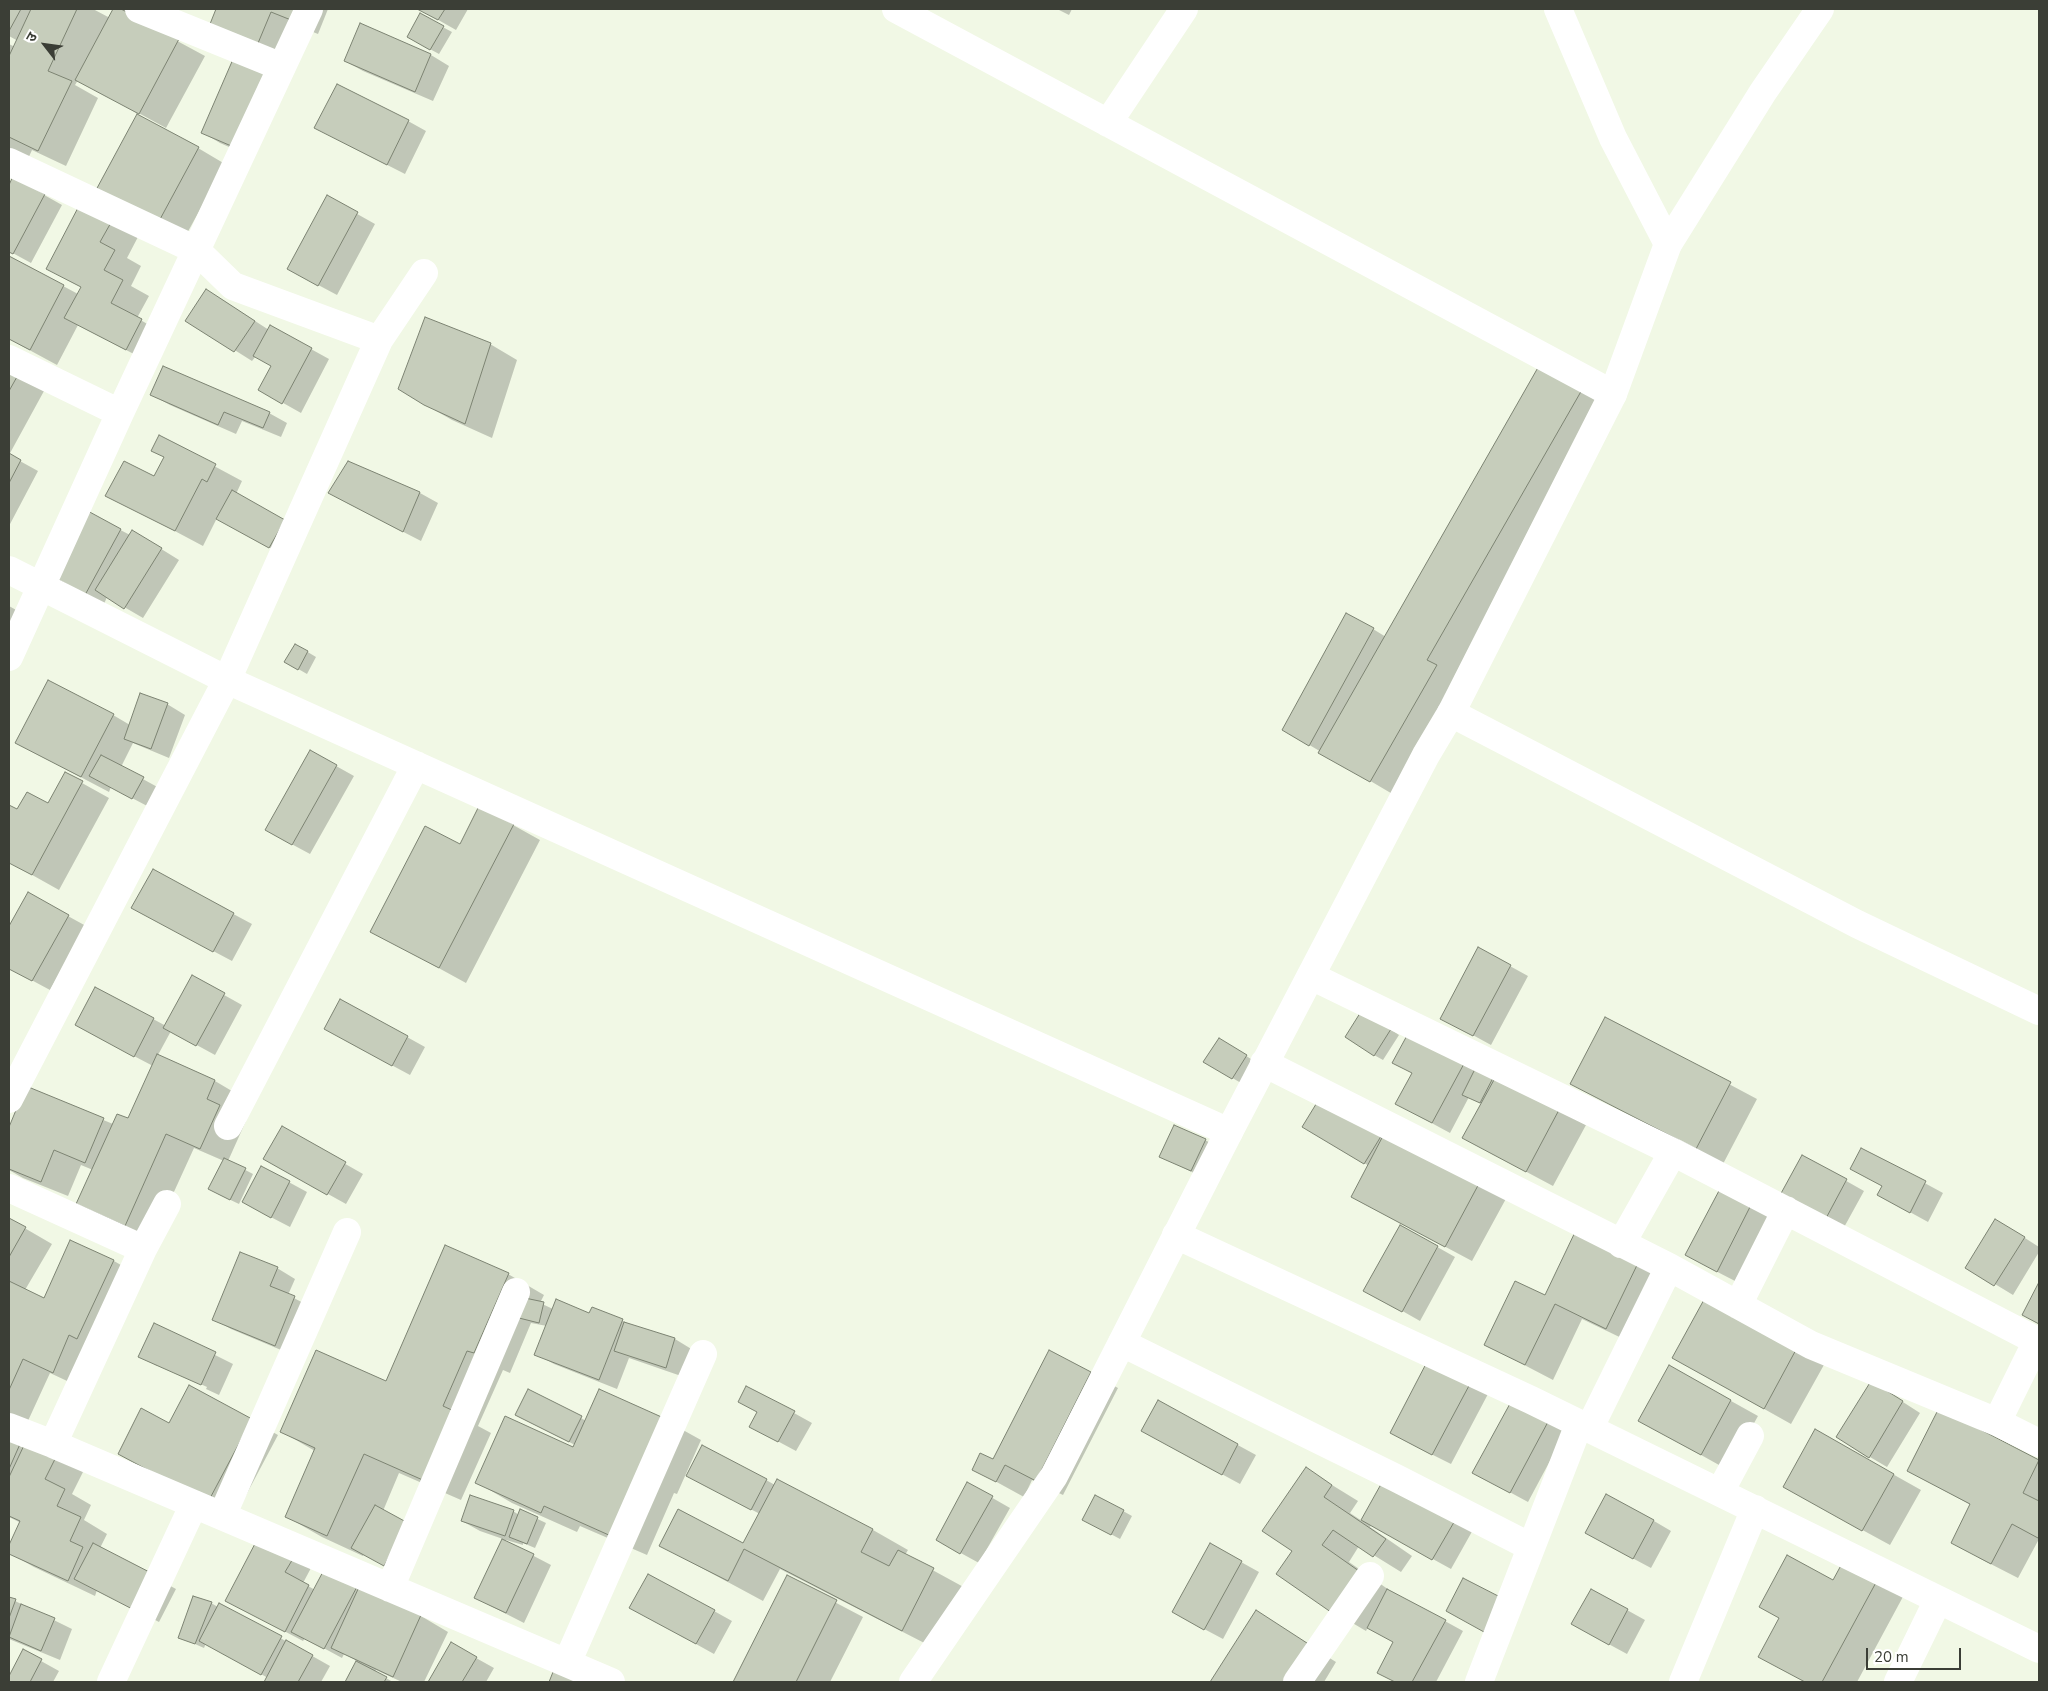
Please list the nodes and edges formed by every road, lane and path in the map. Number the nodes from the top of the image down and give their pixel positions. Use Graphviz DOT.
graph roads {
  1 [pos="139,9"];
  2 [pos="309,9"];
  3 [pos="896,9"];
  4 [pos="1184,9"];
  5 [pos="1558,9"];
  6 [pos="1820,9"];
  7 [pos="282,67"];
  8 [pos="1108,123"];
  9 [pos="9,162"];
  10 [pos="1668,244"];
  11 [pos="196,250"];
  12 [pos="424,273"];
  13 [pos="379,340"];
  14 [pos="9,359"];
  15 [pos="1613,394"];
  16 [pos="120,412"];
  17 [pos="9,570"];
  18 [pos="41,586"];
  19 [pos="9,657"];
  20 [pos="227,680"];
  21 [pos="1450,713"];
  22 [pos="416,765"];
  23 [pos="1311,976"];
  24 [pos="2039,1011"];
  25 [pos="1264,1063"];
  26 [pos="9,1099"];
  27 [pos="228,1126"];
  28 [pos="1229,1132"];
  29 [pos="1673,1152"];
  30 [pos="9,1188"];
  31 [pos="167,1204"];
  32 [pos="1786,1210"];
  33 [pos="347,1232"];
  34 [pos="1176,1235"];
  35 [pos="1621,1244"];
  36 [pos="143,1249"];
  37 [pos="1669,1267"];
  38 [pos="516,1292"];
  39 [pos="1738,1305"];
  40 [pos="2038,1341"];
  41 [pos="1122,1343"];
  42 [pos="703,1354"];
  43 [pos="1997,1422"];
  44 [pos="1584,1426"];
  45 [pos="9,1427"];
  46 [pos="1750,1436"];
  47 [pos="2039,1443"];
  48 [pos="53,1444"];
  49 [pos="1720,1492"];
  50 [pos="194,1504"];
  51 [pos="1755,1510"];
  52 [pos="222,1516"];
  53 [pos="1531,1547"];
  54 [pos="1370,1576"];
  55 [pos="390,1588"];
  56 [pos="1938,1600"];
  57 [pos="2039,1649"];
  58 [pos="567,1663"];
  59 [pos="111,1682"];
  60 [pos="611,1682"];
  61 [pos="913,1682"];
  62 [pos="1297,1682"];
  63 [pos="1479,1682"];
  64 [pos="1683,1682"];
  65 [pos="1898,1682"];
  1 -- 7 [label="street"];
  2 -- 7 [label="street"];
  3 -- 8 [label="street"];
  4 -- 8 [label="street"];
  5 -- 10 [label="street"];
  6 -- 10 [label="street"];
  7 -- 11 [label="street"];
  8 -- 15 [label="street"];
  9 -- 11 [label="street"];
  10 -- 15 [label="street"];
  11 -- 13 [label="street"];
  11 -- 16 [label="street"];
  12 -- 13 [label="street"];
  13 -- 20 [label="street"];
  14 -- 16 [label="street"];
  15 -- 21 [label="street"];
  16 -- 18 [label="street"];
  17 -- 18 [label="street"];
  18 -- 19 [label="street"];
  18 -- 20 [label="street"];
  20 -- 22 [label="street"];
  20 -- 26 [label="street"];
  21 -- 23 [label="street"];
  21 -- 24 [label="street"];
  22 -- 27 [label="street"];
  22 -- 28 [label="street"];
  23 -- 25 [label="street"];
  23 -- 29 [label="street"];
  25 -- 28 [label="street"];
  25 -- 35 [label="street"];
  28 -- 34 [label="street"];
  29 -- 32 [label="street"];
  29 -- 35 [label="street"];
  30 -- 36 [label="street"];
  31 -- 36 [label="street"];
  32 -- 39 [label="street"];
  32 -- 40 [label="street"];
  33 -- 52 [label="street"];
  34 -- 41 [label="street"];
  34 -- 44 [label="street"];
  35 -- 37 [label="street"];
  36 -- 48 [label="street"];
  37 -- 39 [label="street"];
  37 -- 44 [label="street"];
  38 -- 55 [label="street"];
  39 -- 43 [label="street"];
  40 -- 43 [label="street"];
  41 -- 53 [label="street"];
  41 -- 61 [label="street"];
  42 -- 58 [label="street"];
  43 -- 47 [label="street"];
  44 -- 49 [label="street"];
  44 -- 53 [label="street"];
  45 -- 48 [label="street"];
  46 -- 49 [label="street"];
  48 -- 50 [label="street"];
  49 -- 51 [label="street"];
  50 -- 52 [label="street"];
  50 -- 59 [label="street"];
  51 -- 56 [label="street"];
  51 -- 64 [label="street"];
  52 -- 55 [label="street"];
  53 -- 63 [label="street"];
  54 -- 62 [label="street"];
  55 -- 58 [label="street"];
  56 -- 57 [label="street"];
  56 -- 65 [label="street"];
  58 -- 60 [label="street"];
}
